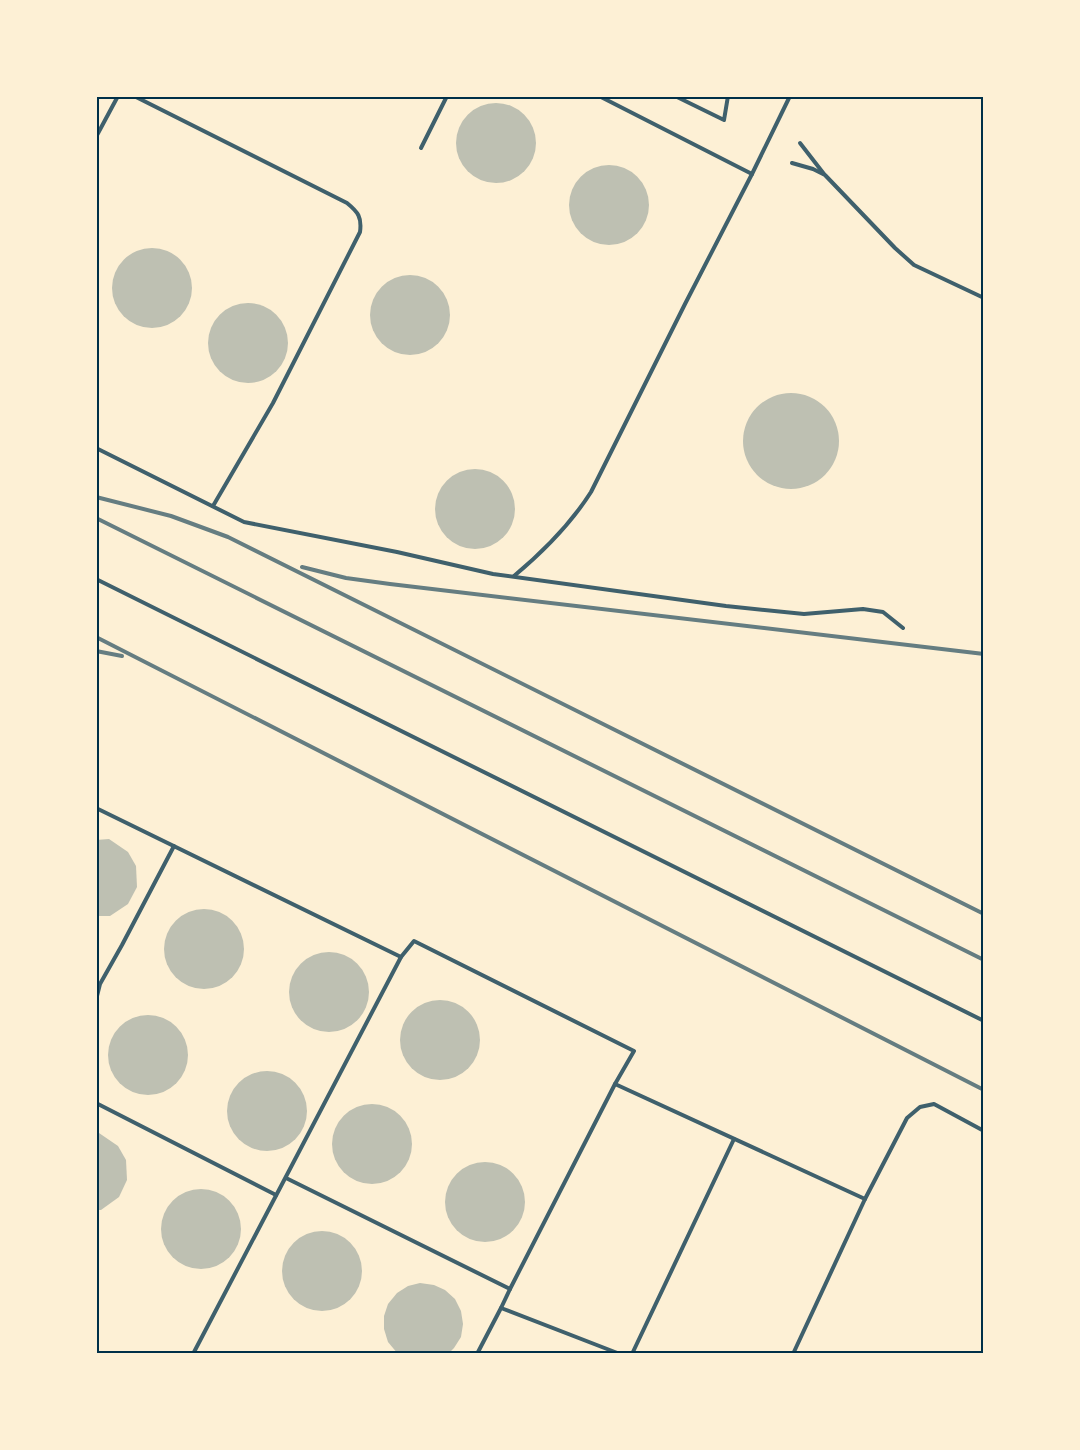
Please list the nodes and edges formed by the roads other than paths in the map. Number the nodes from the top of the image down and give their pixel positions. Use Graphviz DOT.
graph roads {
  1 [pos="118,96"];
  2 [pos="134,96"];
  3 [pos="447,96"];
  4 [pos="600,96"];
  5 [pos="675,96"];
  6 [pos="728,96"];
  7 [pos="790,96"];
  8 [pos="96,137"];
  9 [pos="801,143"];
  10 [pos="421,148"];
  11 [pos="792,163"];
  12 [pos="752,174"];
  13 [pos="825,175"];
  14 [pos="984,298"];
  15 [pos="96,448"];
  16 [pos="213,507"];
  17 [pos="513,576"];
  18 [pos="96,579"];
  19 [pos="903,628"];
  20 [pos="96,808"];
  21 [pos="174,846"];
  22 [pos="401,957"];
  23 [pos="96,1000"];
  24 [pos="984,1021"];
  25 [pos="615,1084"];
  26 [pos="96,1103"];
  27 [pos="984,1131"];
  28 [pos="734,1139"];
  29 [pos="286,1178"];
  30 [pos="276,1195"];
  31 [pos="865,1199"];
  32 [pos="510,1289"];
  33 [pos="501,1308"];
  34 [pos="193,1354"];
  35 [pos="477,1354"];
  36 [pos="620,1354"];
  37 [pos="632,1354"];
  38 [pos="793,1354"];
  1 -- 8 [label="lane"];
  2 -- 16 [label="lane"];
  3 -- 10 [label="lane"];
  4 -- 12 [label="lane"];
  5 -- 6 [label="lane"];
  7 -- 12 [label="lane"];
  9 -- 13 [label="lane"];
  11 -- 13 [label="lane"];
  12 -- 17 [label="lane"];
  13 -- 14 [label="lane"];
  15 -- 16 [label="lane"];
  16 -- 17 [label="lane"];
  17 -- 19 [label="lane"];
  18 -- 24 [label="lane"];
  20 -- 21 [label="lane"];
  21 -- 22 [label="lane"];
  21 -- 23 [label="lane"];
  22 -- 25 [label="lane"];
  22 -- 29 [label="lane"];
  25 -- 28 [label="lane"];
  25 -- 32 [label="lane"];
  26 -- 30 [label="lane"];
  27 -- 31 [label="lane"];
  28 -- 31 [label="lane"];
  28 -- 37 [label="lane"];
  29 -- 30 [label="lane"];
  29 -- 32 [label="lane"];
  30 -- 34 [label="lane"];
  31 -- 38 [label="lane"];
  32 -- 33 [label="lane"];
  33 -- 35 [label="lane"];
  33 -- 36 [label="lane"];
}
